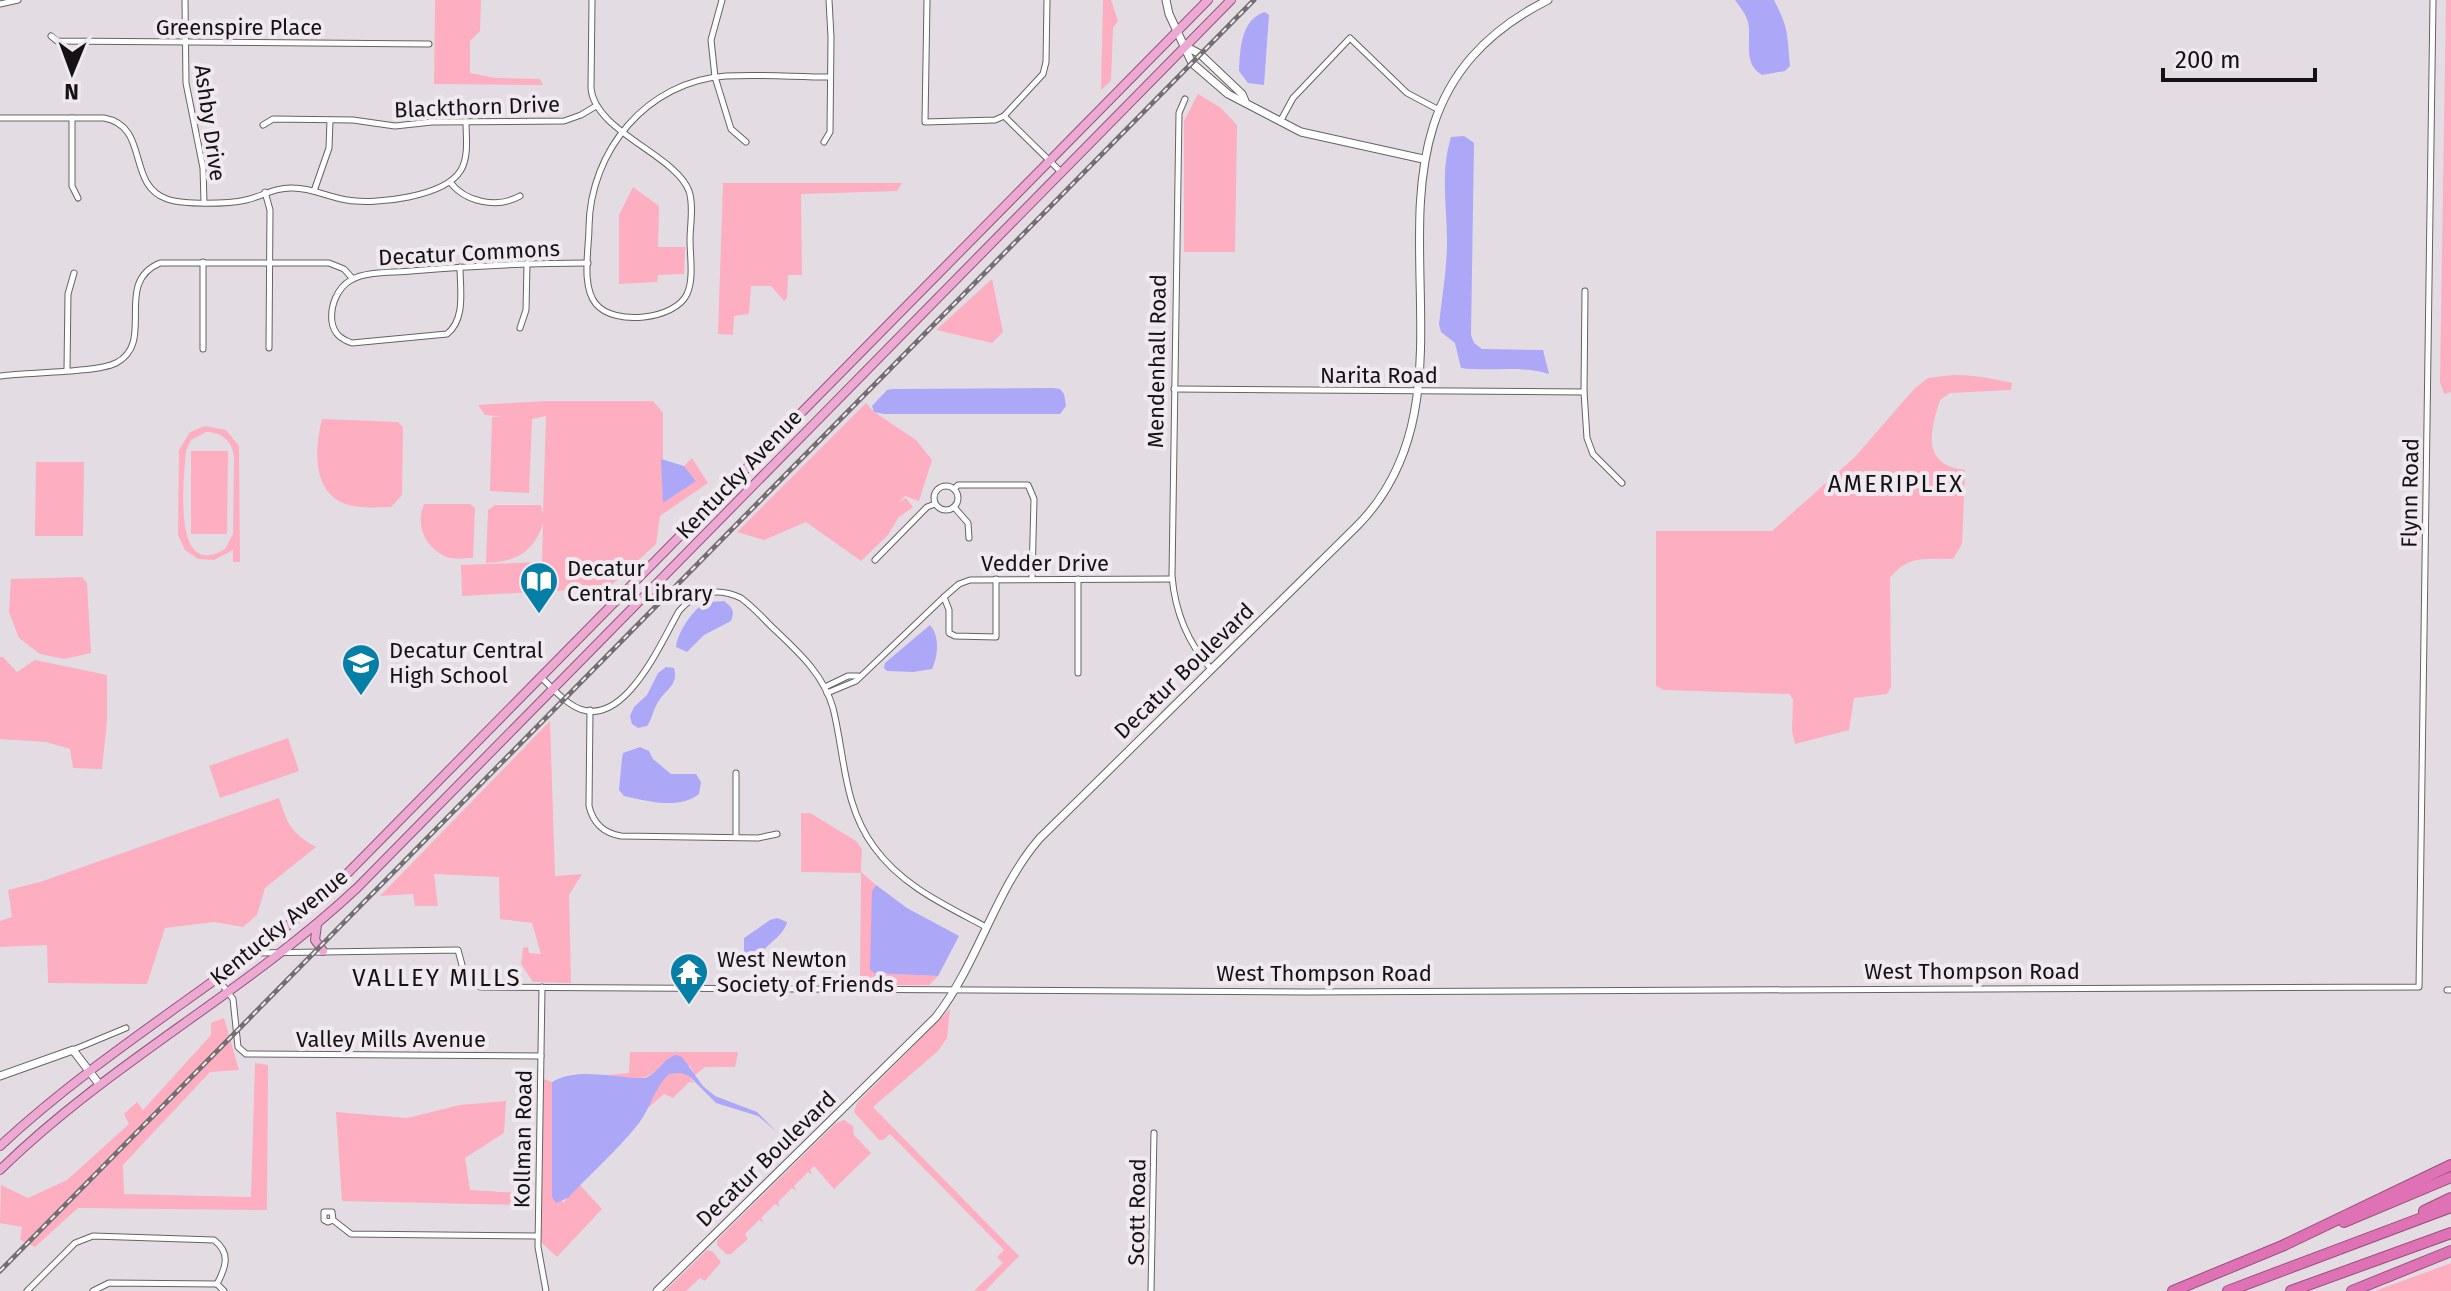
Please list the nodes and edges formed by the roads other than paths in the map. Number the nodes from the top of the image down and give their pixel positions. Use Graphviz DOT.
graph roads {
  1 [pos="18,0"];
  2 [pos="185,0"];
  3 [pos="592,0"];
  4 [pos="722,0"];
  5 [pos="829,0"];
  6 [pos="927,0"];
  7 [pos="1047,0"];
  8 [pos="1166,0"];
  9 [pos="1208,0"];
  10 [pos="1231,0"];
  11 [pos="1548,0"];
  12 [pos="2433,0"];
  13 [pos="0,4"];
  14 [pos="1177,31"];
  15 [pos="51,36"];
  16 [pos="185,43"];
  17 [pos="429,44"];
  18 [pos="1185,46"];
  19 [pos="715,77"];
  20 [pos="830,77"];
  21 [pos="1185,99"];
  22 [pos="596,106"];
  23 [pos="1439,110"];
  24 [pos="1004,116"];
  25 [pos="0,118"];
  26 [pos="72,118"];
  27 [pos="330,120"];
  28 [pos="466,122"];
  29 [pos="1279,123"];
  30 [pos="263,125"];
  31 [pos="622,130"];
  32 [pos="746,142"];
  33 [pos="824,142"];
  34 [pos="1423,159"];
  35 [pos="1049,161"];
  36 [pos="1061,172"];
  37 [pos="450,182"];
  38 [pos="314,191"];
  39 [pos="265,192"];
  40 [pos="520,196"];
  41 [pos="78,198"];
  42 [pos="204,202"];
  43 [pos="203,262"];
  44 [pos="270,262"];
  45 [pos="527,263"];
  46 [pos="588,263"];
  47 [pos="460,267"];
  48 [pos="74,273"];
  49 [pos="353,279"];
  50 [pos="1585,291"];
  51 [pos="520,328"];
  52 [pos="269,348"];
  53 [pos="203,349"];
  54 [pos="67,369"];
  55 [pos="0,376"];
  56 [pos="1174,389"];
  57 [pos="1418,391"];
  58 [pos="1584,392"];
  59 [pos="1622,483"];
  60 [pos="954,489"];
  61 [pos="935,504"];
  62 [pos="954,507"];
  63 [pos="969,538"];
  64 [pos="875,560"];
  65 [pos="1032,578"];
  66 [pos="996,579"];
  67 [pos="1078,579"];
  68 [pos="1172,579"];
  69 [pos="944,597"];
  70 [pos="1211,669"];
  71 [pos="1078,673"];
  72 [pos="541,677"];
  73 [pos="553,689"];
  74 [pos="826,690"];
  75 [pos="590,710"];
  76 [pos="736,773"];
  77 [pos="777,834"];
  78 [pos="736,837"];
  79 [pos="317,925"];
  80 [pos="988,928"];
  81 [pos="323,951"];
  82 [pos="284,952"];
  83 [pos="255,953"];
  84 [pos="218,979"];
  85 [pos="542,987"];
  86 [pos="2419,987"];
  87 [pos="955,990"];
  88 [pos="228,992"];
  89 [pos="126,1028"];
  90 [pos="73,1050"];
  91 [pos="541,1056"];
  92 [pos="89,1070"];
  93 [pos="0,1076"];
  94 [pos="99,1084"];
  95 [pos="1154,1133"];
  96 [pos="0,1146"];
  97 [pos="2451,1165"];
  98 [pos="0,1170"];
  99 [pos="2451,1177"];
  100 [pos="2451,1198"];
  101 [pos="2451,1207"];
  102 [pos="333,1220"];
  103 [pos="2451,1233"];
  104 [pos="537,1236"];
  105 [pos="2370,1236"];
  106 [pos="2282,1246"];
  107 [pos="2451,1251"];
  108 [pos="2451,1257"];
  109 [pos="2338,1275"];
  110 [pos="2379,1281"];
  111 [pos="217,1284"];
  112 [pos="27,1291"];
  113 [pos="93,1291"];
  114 [pos="224,1291"];
  115 [pos="546,1291"];
  116 [pos="657,1291"];
  117 [pos="1151,1291"];
  118 [pos="2173,1291"];
  119 [pos="2228,1291"];
  120 [pos="2291,1291"];
  121 [pos="2303,1291"];
  122 [pos="2352,1291"];
  1 -- 13 [label="street"];
  2 -- 16 [label="street, Ashby Drive"];
  3 -- 22 [label="street"];
  4 -- 19 [label="street"];
  5 -- 20 [label="street"];
  6 -- 24 [label="street"];
  7 -- 24 [label="street"];
  8 -- 14 [label="street"];
  9 -- 14 [label="main road, Kentucky Avenue"];
  10 -- 18 [label="main road, Kentucky Avenue"];
  11 -- 23 [label="street, Decatur Boulevard"];
  12 -- 86 [label="street, Flynn Road"];
  14 -- 18 [label="street"];
  14 -- 35 [label="main road, Kentucky Avenue"];
  15 -- 16 [label="street, Greenspire Place"];
  16 -- 17 [label="street, Greenspire Place"];
  16 -- 42 [label="street, Ashby Drive"];
  18 -- 29 [label="street"];
  18 -- 36 [label="main road, Kentucky Avenue"];
  19 -- 20 [label="street"];
  19 -- 31 [label="street"];
  19 -- 32 [label="street"];
  20 -- 33 [label="street"];
  21 -- 56 [label="street, Mendenhall Road"];
  22 -- 28 [label="street, Blackthorn Drive"];
  22 -- 31 [label="street"];
  23 -- 29 [label="street"];
  23 -- 34 [label="street, Decatur Boulevard"];
  24 -- 35 [label="street"];
  25 -- 26 [label="street"];
  26 -- 41 [label="street"];
  26 -- 42 [label="street"];
  27 -- 28 [label="street, Blackthorn Drive"];
  27 -- 30 [label="street, Blackthorn Drive"];
  27 -- 38 [label="street"];
  28 -- 37 [label="street"];
  29 -- 34 [label="street"];
  31 -- 46 [label="street"];
  31 -- 46 [label="street"];
  34 -- 57 [label="street, Decatur Boulevard"];
  35 -- 36 [label="street"];
  35 -- 72 [label="main road, Kentucky Avenue"];
  36 -- 73 [label="main road, Kentucky Avenue"];
  37 -- 38 [label="street"];
  37 -- 40 [label="street"];
  38 -- 39 [label="street"];
  39 -- 42 [label="street"];
  39 -- 44 [label="street"];
  43 -- 44 [label="street, Decatur Commons"];
  43 -- 53 [label="street"];
  43 -- 54 [label="street, Decatur Commons"];
  44 -- 49 [label="street, Decatur Commons"];
  44 -- 52 [label="street"];
  45 -- 46 [label="street, Decatur Commons"];
  45 -- 47 [label="street, Decatur Commons"];
  45 -- 51 [label="street"];
  47 -- 49 [label="street, Decatur Commons"];
  47 -- 49 [label="street"];
  48 -- 54 [label="street"];
  50 -- 58 [label="street"];
  54 -- 55 [label="street, Decatur Commons"];
  56 -- 57 [label="street, Narita Road"];
  56 -- 68 [label="street, Mendenhall Road"];
  57 -- 58 [label="street, Narita Road"];
  57 -- 70 [label="street, Decatur Boulevard"];
  58 -- 59 [label="street"];
  60 -- 61 [label="street"];
  60 -- 62 [label="street"];
  60 -- 65 [label="street"];
  61 -- 62 [label="street"];
  61 -- 64 [label="street"];
  62 -- 63 [label="street"];
  65 -- 66 [label="street, Vedder Drive"];
  65 -- 67 [label="street, Vedder Drive"];
  66 -- 69 [label="street, Vedder Drive"];
  66 -- 69 [label="street"];
  67 -- 68 [label="street, Vedder Drive"];
  67 -- 71 [label="street"];
  68 -- 70 [label="street, Mendenhall Road"];
  69 -- 74 [label="street, Vedder Drive"];
  70 -- 80 [label="street, Decatur Boulevard"];
  72 -- 73 [label="street"];
  72 -- 83 [label="main road, Kentucky Avenue"];
  73 -- 75 [label="street"];
  73 -- 79 [label="main road, Kentucky Avenue"];
  74 -- 75 [label="street"];
  74 -- 80 [label="street"];
  75 -- 78 [label="street"];
  76 -- 78 [label="street"];
  77 -- 78 [label="street"];
  79 -- 81 [label="main road"];
  79 -- 82 [label="main road, Kentucky Avenue"];
  80 -- 87 [label="street, Decatur Boulevard"];
  81 -- 82 [label="street, West Thompson Road"];
  81 -- 85 [label="street, West Thompson Road"];
  82 -- 83 [label="street, West Thompson Road"];
  82 -- 88 [label="main road, Kentucky Avenue"];
  83 -- 84 [label="main road, Kentucky Avenue"];
  84 -- 88 [label="street"];
  84 -- 92 [label="main road, Kentucky Avenue"];
  85 -- 87 [label="street, West Thompson Road"];
  85 -- 91 [label="street, Kollman Road"];
  86 -- 87 [label="street, West Thompson Road"];
  87 -- 116 [label="street, Decatur Boulevard"];
  88 -- 91 [label="street, Valley Mills Avenue"];
  88 -- 94 [label="main road, Kentucky Avenue"];
  89 -- 90 [label="street"];
  90 -- 92 [label="street"];
  90 -- 93 [label="street"];
  91 -- 104 [label="street, Kollman Road"];
  92 -- 94 [label="street"];
  92 -- 96 [label="main road, Kentucky Avenue"];
  94 -- 98 [label="main road, Kentucky Avenue"];
  95 -- 117 [label="street, Scott Road"];
  97 -- 106 [label="highway"];
  99 -- 106 [label="highway"];
  100 -- 105 [label="highway"];
  101 -- 105 [label="highway"];
  102 -- 104 [label="street"];
  103 -- 109 [label="highway"];
  104 -- 115 [label="street, Kollman Road"];
  105 -- 119 [label="highway"];
  106 -- 118 [label="highway"];
  107 -- 110 [label="highway"];
  108 -- 110 [label="highway"];
  109 -- 120 [label="highway"];
  109 -- 121 [label="highway"];
  110 -- 122 [label="highway"];
  111 -- 112 [label="street"];
  111 -- 113 [label="street"];
  111 -- 114 [label="street"];
}
